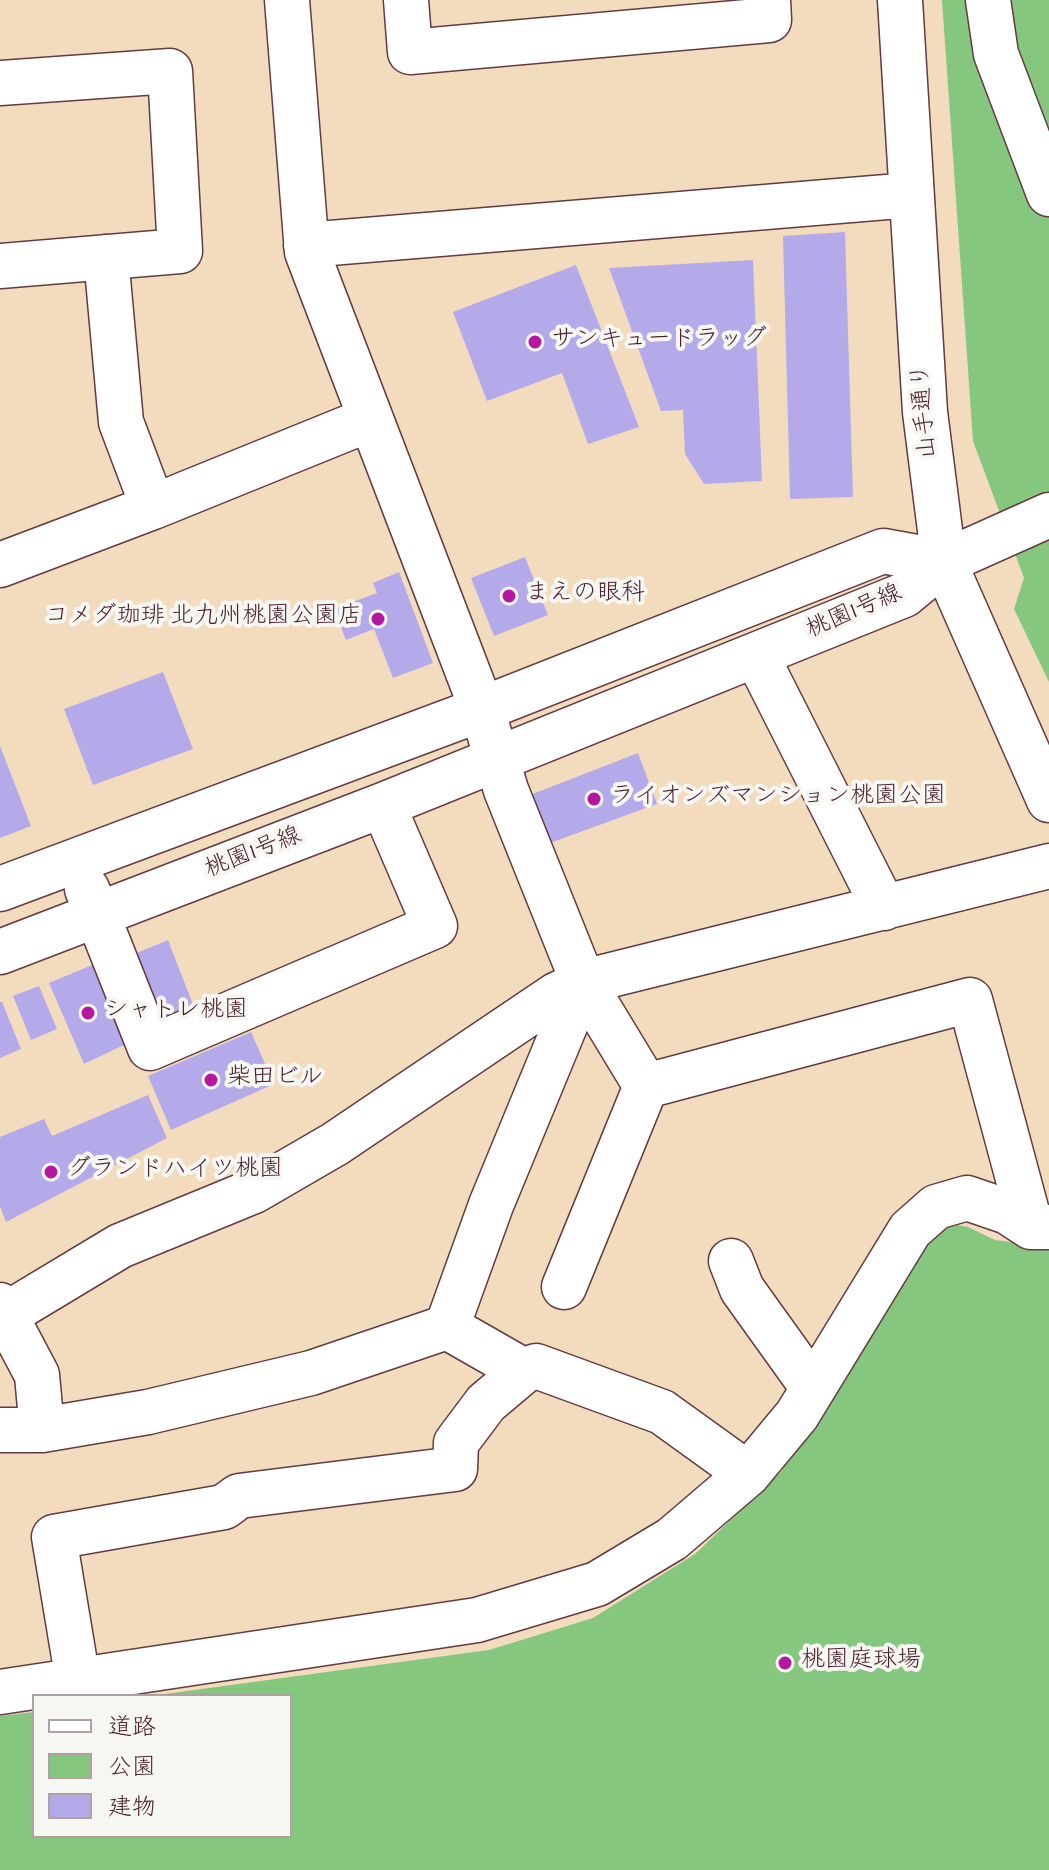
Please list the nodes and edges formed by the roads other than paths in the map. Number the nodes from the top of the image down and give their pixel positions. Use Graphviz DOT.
graph roads {
  1 [pos="287,0"];
  2 [pos="406,0"];
  3 [pos="768,0"];
  4 [pos="900,0"];
  5 [pos="988,0"];
  6 [pos="0,83"];
  7 [pos="1049,194"];
  8 [pos="911,195"];
  9 [pos="306,245"];
  10 [pos="106,257"];
  11 [pos="0,266"];
  12 [pos="370,419"];
  13 [pos="153,507"];
  14 [pos="1049,515"];
  15 [pos="944,562"];
  16 [pos="0,565"];
  17 [pos="756,655"];
  18 [pos="482,709"];
  19 [pos="497,759"];
  20 [pos="1049,800"];
  21 [pos="383,805"];
  22 [pos="75,860"];
  23 [pos="1049,866"];
  24 [pos="0,889"];
  25 [pos="884,908"];
  26 [pos="98,915"];
  27 [pos="0,952"];
  28 [pos="583,982"];
  29 [pos="646,1086"];
  30 [pos="1040,1227"];
  31 [pos="731,1261"];
  32 [pos="564,1287"];
  33 [pos="3,1310"];
  34 [pos="447,1327"];
  35 [pos="524,1371"];
  36 [pos="813,1388"];
  37 [pos="21,1430"];
  38 [pos="748,1474"];
  39 [pos="78,1681"];
  40 [pos="0,1692"];
  1 -- 9 [label="street"];
  2 -- 3 [label="street"];
  4 -- 8 [label="street, 山手通り"];
  5 -- 7 [label="street"];
  6 -- 10 [label="street"];
  8 -- 9 [label="street"];
  8 -- 15 [label="street, 山手通り"];
  9 -- 12 [label="street"];
  10 -- 11 [label="street"];
  10 -- 13 [label="street"];
  12 -- 13 [label="street"];
  12 -- 18 [label="street"];
  13 -- 16 [label="street"];
  14 -- 15 [label="street"];
  15 -- 17 [label="street, 桃園1号線"];
  15 -- 18 [label="street, 桃園1号線"];
  15 -- 20 [label="street, 山手通り"];
  17 -- 19 [label="street, 桃園1号線"];
  17 -- 25 [label="street"];
  18 -- 19 [label="street"];
  18 -- 22 [label="street, 桃園1号線"];
  19 -- 21 [label="street, 桃園1号線"];
  19 -- 28 [label="street"];
  21 -- 26 [label="street, 桃園1号線"];
  21 -- 26 [label="street"];
  22 -- 24 [label="street, 桃園1号線"];
  22 -- 26 [label="street"];
  23 -- 25 [label="street"];
  25 -- 28 [label="street"];
  26 -- 27 [label="street, 桃園1号線"];
  28 -- 29 [label="street"];
  28 -- 33 [label="street"];
  28 -- 34 [label="street"];
  29 -- 30 [label="street"];
  29 -- 32 [label="street"];
  30 -- 36 [label="street"];
  31 -- 36 [label="street"];
  33 -- 37 [label="street"];
  34 -- 35 [label="street"];
  34 -- 37 [label="street"];
  35 -- 38 [label="street"];
  35 -- 39 [label="street"];
  36 -- 38 [label="street"];
  38 -- 39 [label="street"];
  39 -- 40 [label="street"];
}
